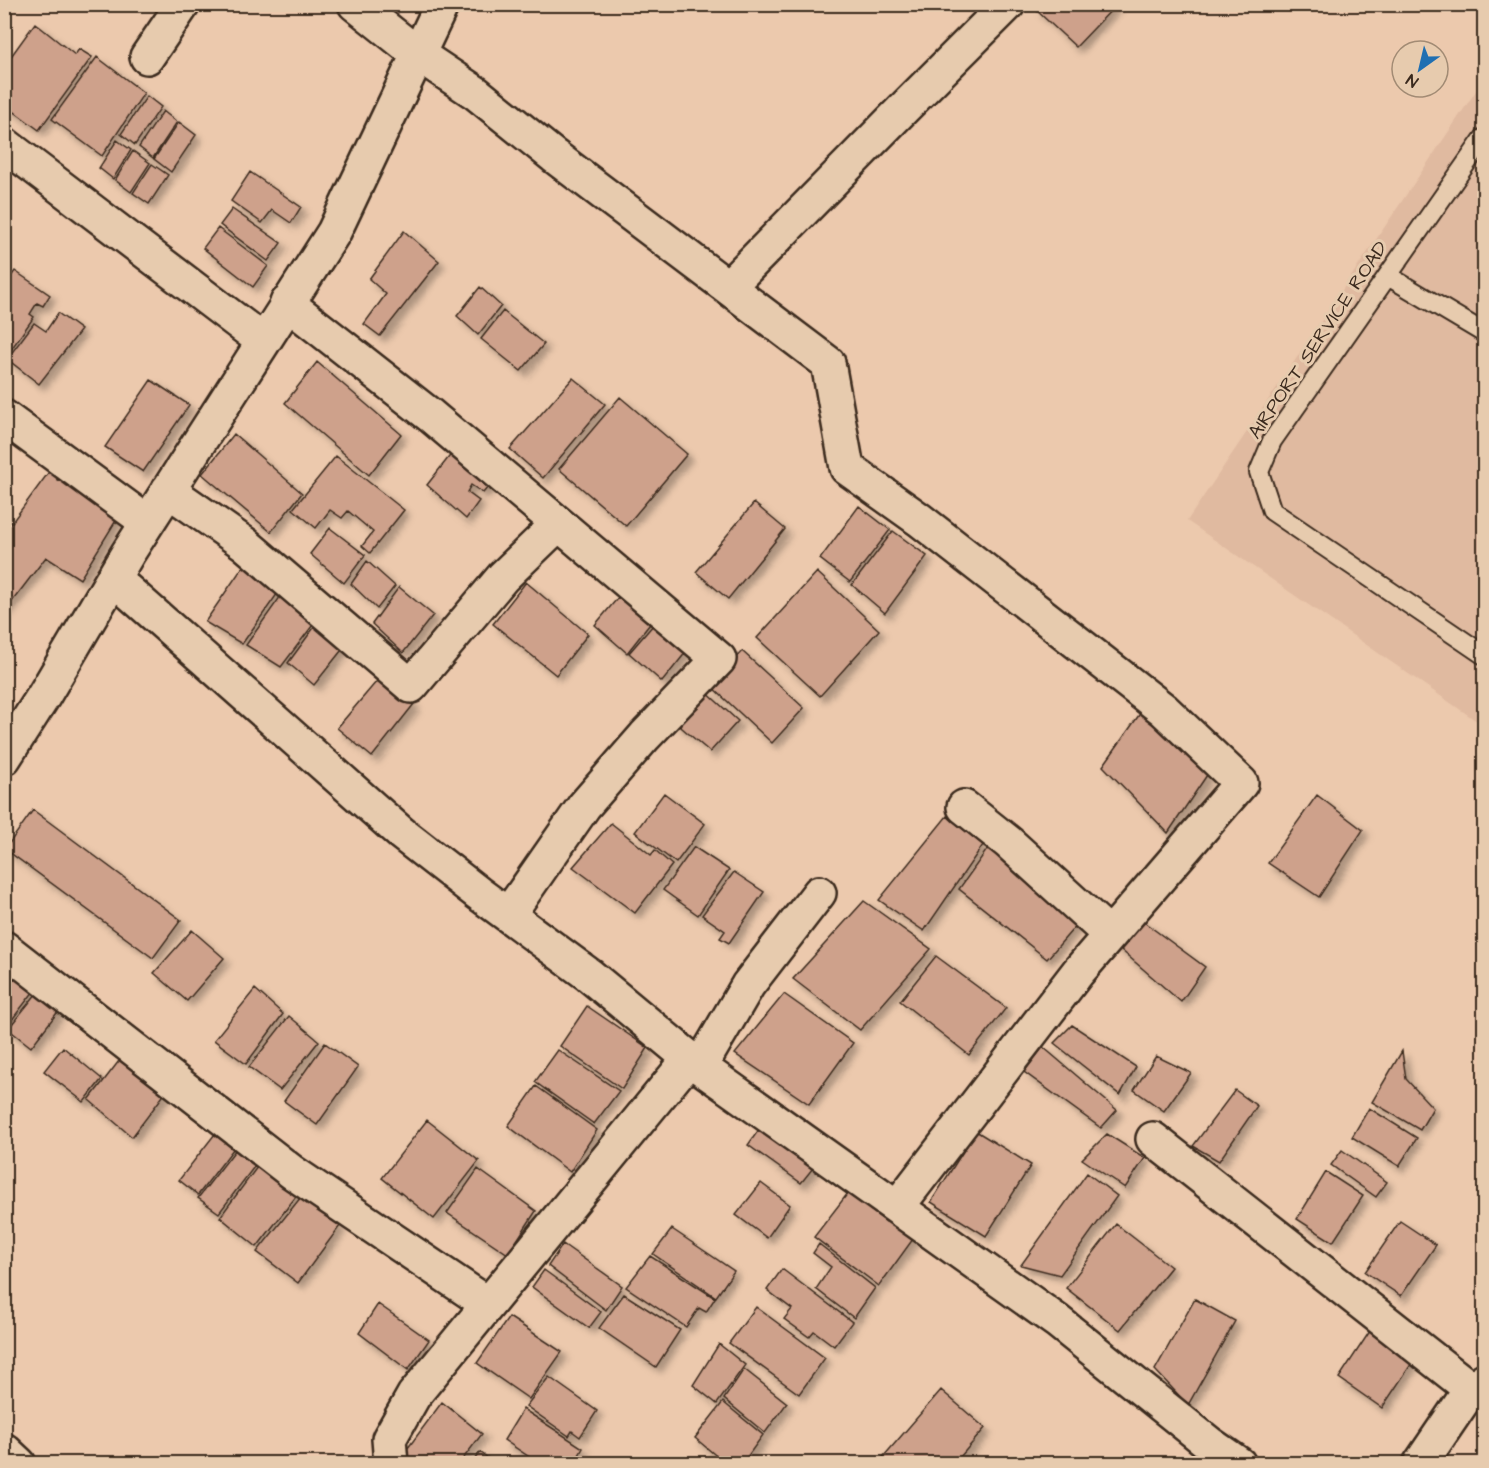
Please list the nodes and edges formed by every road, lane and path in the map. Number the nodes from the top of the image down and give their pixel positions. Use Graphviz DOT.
graph roads {
  1 [pos="183,4"];
  2 [pos="355,4"];
  3 [pos="442,4"];
  4 [pos="1008,4"];
  5 [pos="419,56"];
  6 [pos="147,57"];
  7 [pos="1485,138"];
  8 [pos="4,144"];
  9 [pos="1388,276"];
  10 [pos="729,286"];
  11 [pos="287,303"];
  12 [pos="1485,333"];
  13 [pos="263,341"];
  14 [pos="4,417"];
  15 [pos="168,490"];
  16 [pos="147,522"];
  17 [pos="558,524"];
  18 [pos="113,578"];
  19 [pos="1485,655"];
  20 [pos="8,745"];
  21 [pos="964,807"];
  22 [pos="819,893"];
  23 [pos="508,915"];
  24 [pos="1109,934"];
  25 [pos="4,948"];
  26 [pos="695,1062"];
  27 [pos="1153,1139"];
  28 [pos="898,1206"];
  29 [pos="488,1304"];
  30 [pos="1478,1384"];
  31 [pos="4,1450"];
  32 [pos="19,1464"];
  33 [pos="391,1464"];
  34 [pos="1239,1464"];
  35 [pos="1420,1464"];
  1 -- 6 [label="street"];
  2 -- 5 [label="street"];
  3 -- 5 [label="street"];
  4 -- 10 [label="street"];
  5 -- 10 [label="street"];
  5 -- 11 [label="street"];
  7 -- 9 [label="lane, AIRPORT SERVICE ROAD"];
  8 -- 13 [label="street"];
  9 -- 12 [label="lane"];
  9 -- 19 [label="lane, AIRPORT SERVICE ROAD"];
  10 -- 24 [label="street"];
  11 -- 13 [label="street"];
  11 -- 17 [label="street"];
  13 -- 15 [label="street"];
  14 -- 16 [label="street"];
  15 -- 16 [label="street"];
  15 -- 17 [label="street"];
  16 -- 18 [label="street"];
  17 -- 23 [label="street"];
  18 -- 20 [label="street"];
  18 -- 23 [label="street"];
  21 -- 24 [label="street"];
  22 -- 26 [label="street"];
  23 -- 26 [label="street"];
  24 -- 28 [label="street"];
  25 -- 29 [label="street"];
  26 -- 28 [label="street"];
  26 -- 29 [label="street"];
  27 -- 30 [label="street"];
  28 -- 34 [label="street"];
  29 -- 33 [label="street"];
  30 -- 35 [label="street"];
  31 -- 32 [label="street"];
}
